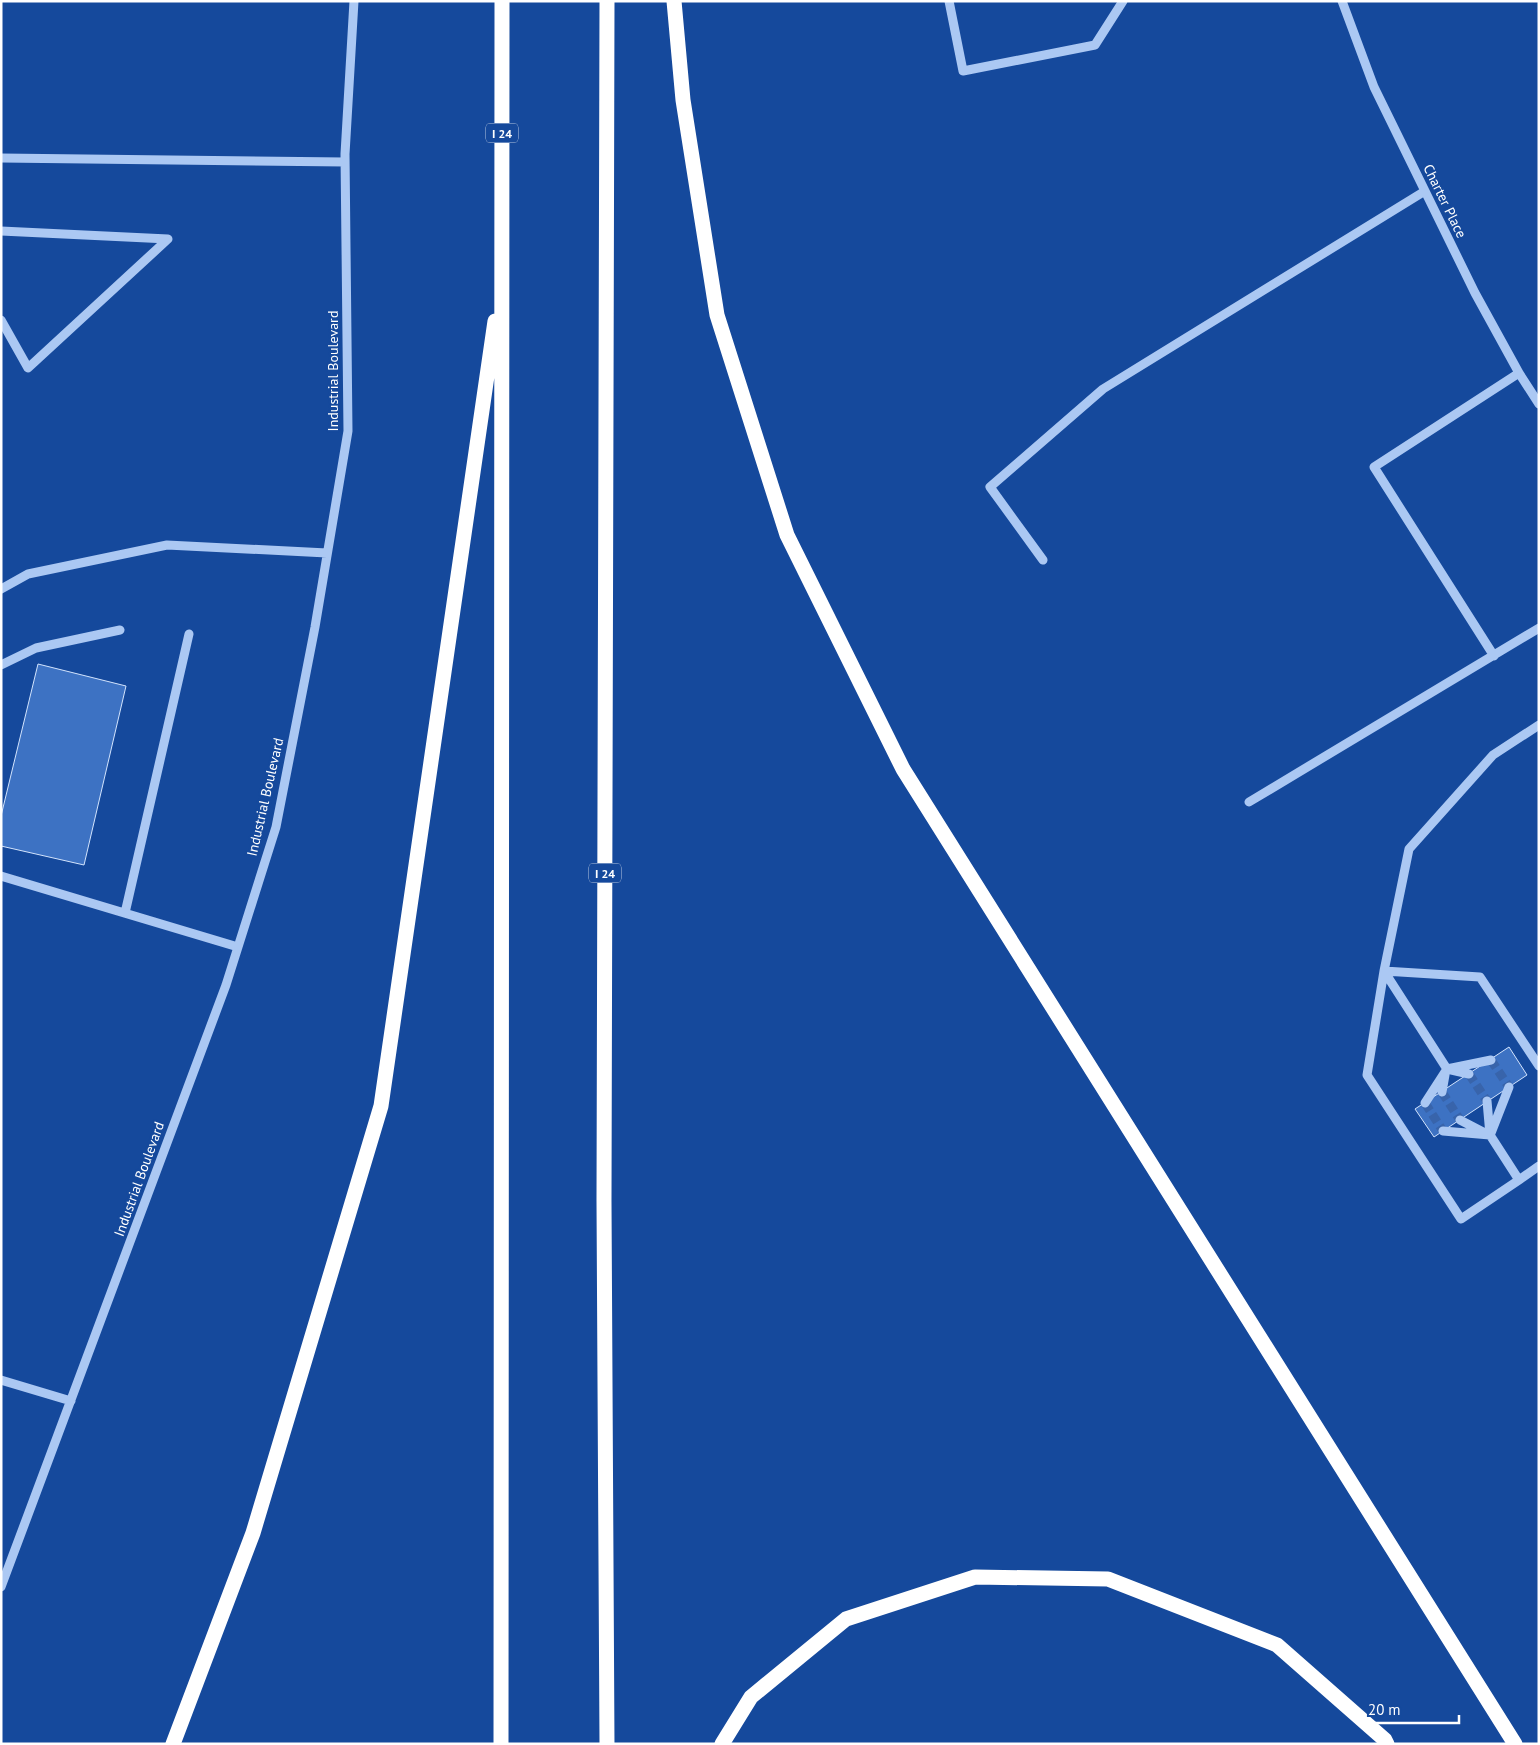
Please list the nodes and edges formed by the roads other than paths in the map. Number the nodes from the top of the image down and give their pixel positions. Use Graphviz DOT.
graph roads {
  1 [pos="354,1"];
  2 [pos="502,1"];
  3 [pos="608,1"];
  4 [pos="674,1"];
  5 [pos="949,1"];
  6 [pos="1124,1"];
  7 [pos="1342,1"];
  8 [pos="1,158"];
  9 [pos="345,162"];
  10 [pos="1425,191"];
  11 [pos="1,231"];
  12 [pos="502,265"];
  13 [pos="1,320"];
  14 [pos="1519,373"];
  15 [pos="1539,404"];
  16 [pos="328,553"];
  17 [pos="1043,560"];
  18 [pos="1,589"];
  19 [pos="1539,628"];
  20 [pos="120,630"];
  21 [pos="188,634"];
  22 [pos="1494,656"];
  23 [pos="1,665"];
  24 [pos="1539,726"];
  25 [pos="1249,802"];
  26 [pos="1,876"];
  27 [pos="125,913"];
  28 [pos="238,947"];
  29 [pos="1384,971"];
  30 [pos="1490,1060"];
  31 [pos="1539,1066"];
  32 [pos="1447,1070"];
  33 [pos="1470,1074"];
  34 [pos="1509,1087"];
  35 [pos="1442,1092"];
  36 [pos="1487,1101"];
  37 [pos="1425,1103"];
  38 [pos="1460,1120"];
  39 [pos="1443,1130"];
  40 [pos="1490,1135"];
  41 [pos="1539,1166"];
  42 [pos="1519,1180"];
  43 [pos="1,1380"];
  44 [pos="71,1401"];
  45 [pos="1,1587"];
  46 [pos="1386,1742"];
  47 [pos="173,1744"];
  48 [pos="501,1744"];
  49 [pos="606,1744"];
  50 [pos="722,1744"];
  51 [pos="1515,1744"];
  1 -- 9 [label="street, Industrial Boulevard"];
  2 -- 12 [label="highway, I 24"];
  3 -- 49 [label="highway, I 24"];
  4 -- 51 [label="highway"];
  5 -- 6 [label="street"];
  7 -- 10 [label="street, Charter Place"];
  8 -- 9 [label="street"];
  9 -- 16 [label="street, Industrial Boulevard"];
  10 -- 14 [label="street, Charter Place"];
  10 -- 17 [label="street"];
  11 -- 13 [label="street"];
  12 -- 47 [label="highway"];
  12 -- 48 [label="highway, I 24"];
  14 -- 15 [label="street, Charter Place"];
  14 -- 22 [label="street"];
  16 -- 18 [label="street"];
  16 -- 28 [label="street, Industrial Boulevard"];
  19 -- 22 [label="street"];
  20 -- 23 [label="street"];
  21 -- 27 [label="street"];
  22 -- 25 [label="street"];
  24 -- 29 [label="street"];
  26 -- 27 [label="street"];
  27 -- 28 [label="street"];
  28 -- 44 [label="street, Industrial Boulevard"];
  29 -- 31 [label="street"];
  29 -- 32 [label="street"];
  29 -- 42 [label="street"];
  30 -- 32 [label="street"];
  32 -- 33 [label="street"];
  32 -- 35 [label="street"];
  32 -- 37 [label="street"];
  34 -- 40 [label="street"];
  36 -- 40 [label="street"];
  38 -- 40 [label="street"];
  39 -- 40 [label="street"];
  40 -- 42 [label="street"];
  41 -- 42 [label="street"];
  43 -- 44 [label="street"];
  44 -- 45 [label="street, Industrial Boulevard"];
  46 -- 50 [label="highway"];
}
